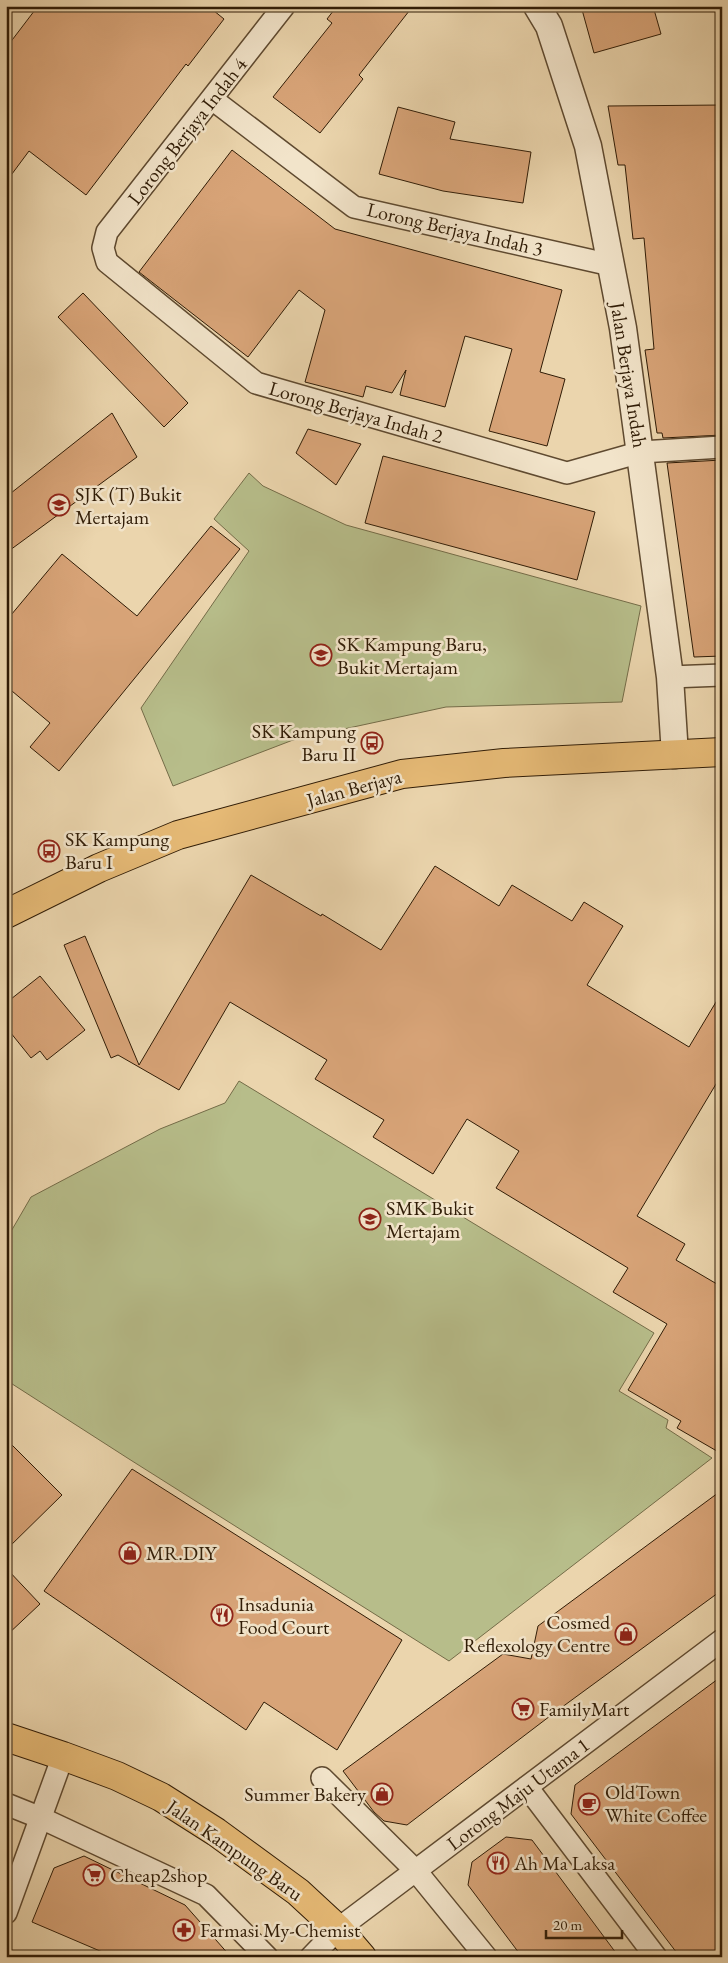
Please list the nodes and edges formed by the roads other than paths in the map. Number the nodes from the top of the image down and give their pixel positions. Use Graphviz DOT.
graph roads {
  1 [pos="284,6"];
  2 [pos="537,6"];
  3 [pos="212,99"];
  4 [pos="107,262"];
  5 [pos="611,265"];
  6 [pos="722,447"];
  7 [pos="641,452"];
  8 [pos="722,675"];
  9 [pos="670,677"];
  10 [pos="722,752"];
  11 [pos="675,755"];
  12 [pos="6,914"];
  13 [pos="722,1640"];
  14 [pos="6,1737"];
  15 [pos="63,1756"];
  16 [pos="322,1778"];
  17 [pos="527,1787"];
  18 [pos="6,1804"];
  19 [pos="41,1818"];
  20 [pos="416,1871"];
  21 [pos="6,1913"];
  22 [pos="338,1929"];
  23 [pos="267,1957"];
  24 [pos="311,1957"];
  25 [pos="362,1957"];
  26 [pos="486,1957"];
  27 [pos="656,1957"];
  1 -- 3 [label="street, Lorong Berjaya Indah 4"];
  2 -- 5 [label="street, Jalan Berjaya Indah"];
  3 -- 4 [label="street, Lorong Berjaya Indah 4"];
  3 -- 5 [label="street, Lorong Berjaya Indah 3"];
  4 -- 7 [label="street, Lorong Berjaya Indah 2"];
  5 -- 7 [label="street, Jalan Berjaya Indah"];
  6 -- 7 [label="street, Lorong Berjaya Indah 2"];
  7 -- 9 [label="street, Jalan Berjaya Indah"];
  8 -- 9 [label="street"];
  9 -- 11 [label="street, Jalan Berjaya Indah"];
  10 -- 11 [label="main road, Jalan Berjaya"];
  11 -- 12 [label="main road, Jalan Berjaya"];
  13 -- 17 [label="street, Lorong Maju Utama 1"];
  14 -- 15 [label="main road, Jalan Kampung Baru"];
  15 -- 19 [label="street"];
  15 -- 22 [label="main road, Jalan Kampung Baru"];
  16 -- 20 [label="street"];
  17 -- 20 [label="street, Lorong Maju Utama 1"];
  17 -- 27 [label="street"];
  18 -- 19 [label="street"];
  19 -- 21 [label="street"];
  19 -- 23 [label="street"];
  20 -- 22 [label="street, Lorong Maju Utama 1"];
  20 -- 26 [label="street"];
  22 -- 24 [label="street, Lorong Maju Utama 1"];
  22 -- 25 [label="main road, Jalan Kampung Baru"];
}
